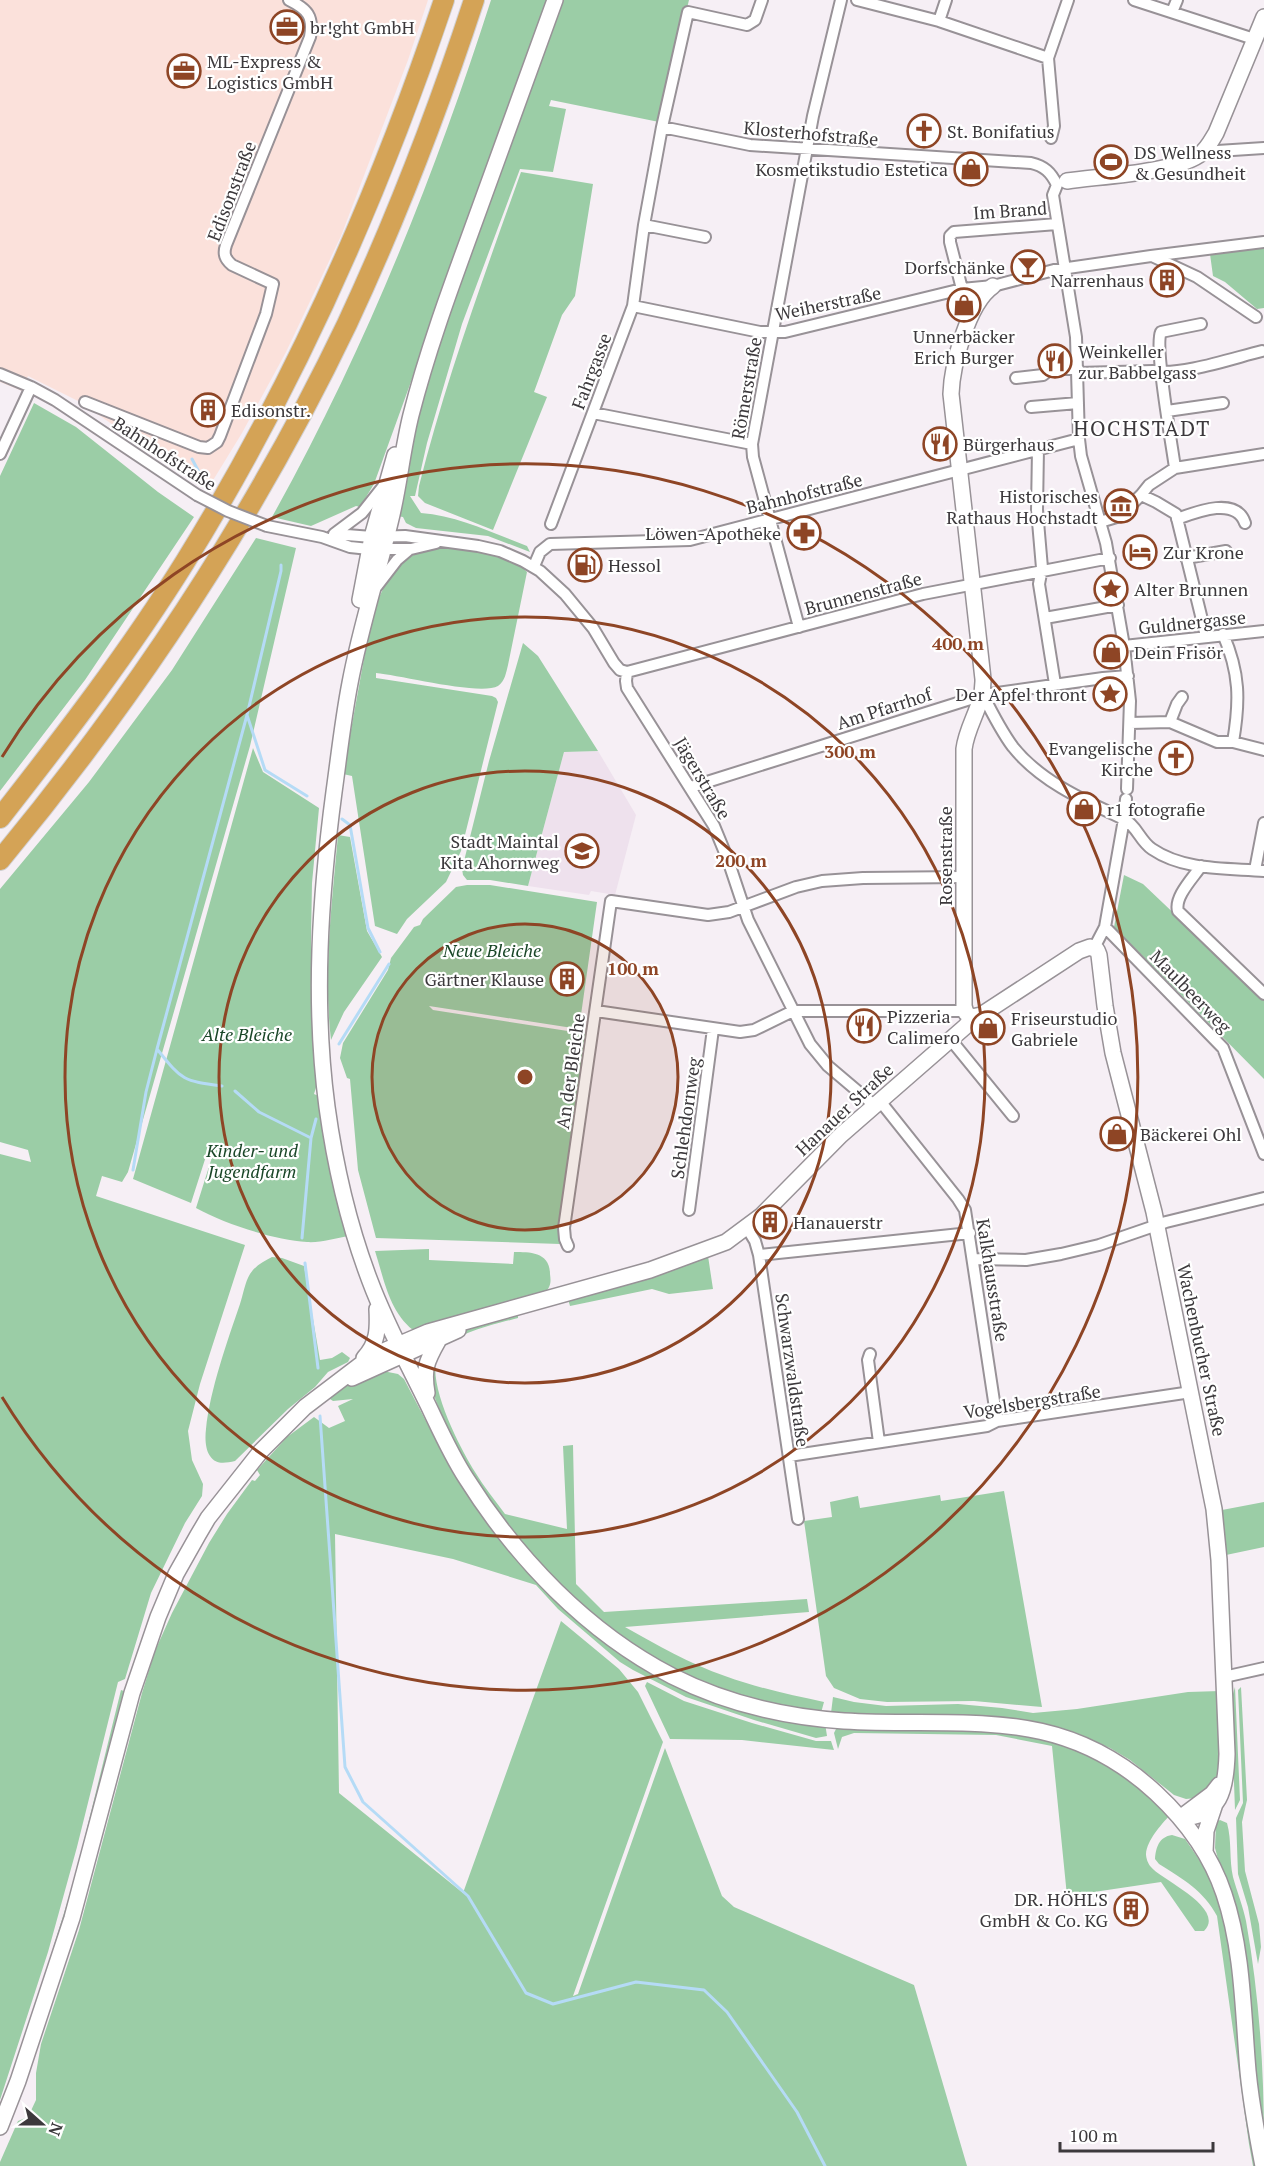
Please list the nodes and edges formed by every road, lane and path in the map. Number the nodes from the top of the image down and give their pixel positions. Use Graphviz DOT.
graph roads {
  1 [pos="289,0"];
  2 [pos="444,0"];
  3 [pos="474,0"];
  4 [pos="555,0"];
  5 [pos="762,0"];
  6 [pos="842,0"];
  7 [pos="857,0"];
  8 [pos="946,0"];
  9 [pos="1068,0"];
  10 [pos="1134,0"];
  11 [pos="1177,0"];
  12 [pos="1172,12"];
  13 [pos="1264,17"];
  14 [pos="939,21"];
  15 [pos="1254,39"];
  16 [pos="1048,58"];
  17 [pos="662,127"];
  18 [pos="1051,138"];
  19 [pos="1264,148"];
  20 [pos="807,151"];
  21 [pos="1202,152"];
  22 [pos="1062,183"];
  23 [pos="1057,224"];
  24 [pos="644,225"];
  25 [pos="705,237"];
  26 [pos="1264,242"];
  27 [pos="1151,256"];
  28 [pos="1064,269"];
  29 [pos="993,286"];
  30 [pos="962,289"];
  31 [pos="633,306"];
  32 [pos="1256,317"];
  33 [pos="1201,324"];
  34 [pos="772,333"];
  35 [pos="1262,351"];
  36 [pos="1078,371"];
  37 [pos="1161,372"];
  38 [pos="0,374"];
  39 [pos="1016,378"];
  40 [pos="31,387"];
  41 [pos="85,402"];
  42 [pos="1078,403"];
  43 [pos="1223,403"];
  44 [pos="1031,407"];
  45 [pos="1167,411"];
  46 [pos="593,413"];
  47 [pos="409,423"];
  48 [pos="1079,439"];
  49 [pos="214,444"];
  50 [pos="752,444"];
  51 [pos="1038,449"];
  52 [pos="0,454"];
  53 [pos="1264,454"];
  54 [pos="1175,468"];
  55 [pos="958,470"];
  56 [pos="385,484"];
  57 [pos="1141,495"];
  58 [pos="770,519"];
  59 [pos="1177,519"];
  60 [pos="1101,522"];
  61 [pos="1245,523"];
  62 [pos="551,524"];
  63 [pos="334,534"];
  64 [pos="322,537"];
  65 [pos="442,542"];
  66 [pos="377,543"];
  67 [pos="411,549"];
  68 [pos="1226,551"];
  69 [pos="1110,558"];
  70 [pos="1186,558"];
  71 [pos="534,566"];
  72 [pos="1040,573"];
  73 [pos="972,585"];
  74 [pos="370,597"];
  75 [pos="1118,605"];
  76 [pos="1045,618"];
  77 [pos="799,627"];
  78 [pos="1264,631"];
  79 [pos="1223,634"];
  80 [pos="1206,636"];
  81 [pos="1124,646"];
  82 [pos="627,672"];
  83 [pos="1128,676"];
  84 [pos="351,678"];
  85 [pos="1055,684"];
  86 [pos="983,695"];
  87 [pos="1182,697"];
  88 [pos="1170,722"];
  89 [pos="1130,723"];
  90 [pos="1233,742"];
  91 [pos="1264,750"];
  92 [pos="691,787"];
  93 [pos="0,818"];
  94 [pos="1124,819"];
  95 [pos="1264,824"];
  96 [pos="0,860"];
  97 [pos="1202,866"];
  98 [pos="1260,870"];
  99 [pos="964,877"];
  100 [pos="743,907"];
  101 [pos="1105,927"];
  102 [pos="1094,948"];
  103 [pos="1264,994"];
  104 [pos="596,1011"];
  105 [pos="793,1011"];
  106 [pos="969,1014"];
  107 [pos="713,1029"];
  108 [pos="951,1040"];
  109 [pos="877,1103"];
  110 [pos="1013,1116"];
  111 [pos="1264,1155"];
  112 [pos="1264,1198"];
  113 [pos="689,1210"];
  114 [pos="1156,1227"];
  115 [pos="747,1228"];
  116 [pos="970,1233"];
  117 [pos="568,1246"];
  118 [pos="759,1255"];
  119 [pos="973,1259"];
  120 [pos="376,1297"];
  121 [pos="483,1318"];
  122 [pos="438,1341"];
  123 [pos="400,1350"];
  124 [pos="870,1354"];
  125 [pos="356,1366"];
  126 [pos="334,1386"];
  127 [pos="1191,1392"];
  128 [pos="430,1408"];
  129 [pos="997,1421"];
  130 [pos="879,1442"];
  131 [pos="789,1456"];
  132 [pos="798,1519"];
  133 [pos="1264,1668"];
  134 [pos="1224,1677"];
  135 [pos="1227,1768"];
  136 [pos="1215,1804"];
  137 [pos="1180,1818"];
  138 [pos="1205,1852"];
  139 [pos="0,2127"];
  140 [pos="1263,2166"];
  1 -- 49 [label="street, Edisonstraße"];
  2 -- 93 [label="highway"];
  3 -- 96 [label="highway"];
  4 -- 47 [label="street"];
  5 -- 17 [label="street, Fahrgasse"];
  6 -- 20 [label="street, Römerstraße"];
  7 -- 14 [label="street"];
  8 -- 14 [label="street"];
  9 -- 16 [label="street"];
  10 -- 12 [label="street"];
  11 -- 12 [label="street"];
  12 -- 15 [label="street"];
  13 -- 15 [label="street"];
  14 -- 16 [label="street"];
  15 -- 21 [label="street"];
  16 -- 18 [label="street"];
  17 -- 20 [label="street, Klosterhofstraße"];
  17 -- 24 [label="street, Fahrgasse"];
  19 -- 21 [label="street"];
  20 -- 22 [label="street, Klosterhofstraße"];
  20 -- 34 [label="street, Römerstraße"];
  21 -- 22 [label="street"];
  22 -- 23 [label="street"];
  23 -- 28 [label="street"];
  23 -- 30 [label="street, Im Brand"];
  24 -- 25 [label="street"];
  24 -- 31 [label="street, Fahrgasse"];
  26 -- 27 [label="street, Weiherstraße"];
  27 -- 28 [label="street, Weiherstraße"];
  27 -- 32 [label="street"];
  28 -- 29 [label="street, Weiherstraße"];
  28 -- 36 [label="street"];
  29 -- 30 [label="street, Weiherstraße"];
  29 -- 55 [label="street"];
  30 -- 34 [label="street, Weiherstraße"];
  31 -- 34 [label="street, Weiherstraße"];
  31 -- 46 [label="street, Fahrgasse"];
  33 -- 37 [label="street"];
  34 -- 50 [label="street, Römerstraße"];
  35 -- 37 [label="street"];
  36 -- 37 [label="street"];
  36 -- 39 [label="street"];
  36 -- 42 [label="street"];
  37 -- 45 [label="street"];
  38 -- 40 [label="street, Bahnhofstraße"];
  40 -- 52 [label="street"];
  40 -- 64 [label="street, Bahnhofstraße, bridge"];
  41 -- 49 [label="street, Bahnhofstraße"];
  42 -- 44 [label="street"];
  42 -- 48 [label="street"];
  43 -- 45 [label="street"];
  45 -- 54 [label="street"];
  46 -- 50 [label="street"];
  46 -- 62 [label="street, Fahrgasse"];
  47 -- 56 [label="street"];
  47 -- 66 [label="street"];
  48 -- 51 [label="street, Bahnhofstraße"];
  48 -- 60 [label="street"];
  50 -- 58 [label="street, Römerstraße"];
  51 -- 55 [label="street, Bahnhofstraße"];
  51 -- 72 [label="street"];
  53 -- 54 [label="street"];
  54 -- 57 [label="street"];
  55 -- 58 [label="street, Bahnhofstraße"];
  55 -- 73 [label="street"];
  56 -- 63 [label="street, Bahnhofstraße"];
  56 -- 66 [label="street"];
  57 -- 59 [label="street"];
  57 -- 60 [label="street"];
  58 -- 71 [label="street, Bahnhofstraße"];
  58 -- 77 [label="street, Römerstraße"];
  59 -- 61 [label="street"];
  59 -- 70 [label="street"];
  60 -- 69 [label="street"];
  63 -- 64 [label="street, Bahnhofstraße"];
  63 -- 66 [label="street, Bahnhofstraße"];
  64 -- 66 [label="street, Bahnhofstraße"];
  65 -- 66 [label="street, Bahnhofstraße"];
  65 -- 67 [label="street, Bahnhofstraße"];
  65 -- 71 [label="street, Bahnhofstraße"];
  66 -- 67 [label="street, Bahnhofstraße"];
  66 -- 74 [label="street"];
  66 -- 84 [label="street"];
  67 -- 74 [label="street"];
  68 -- 70 [label="street"];
  69 -- 72 [label="street, Brunnenstraße"];
  69 -- 75 [label="street"];
  70 -- 80 [label="street"];
  71 -- 82 [label="street, Jägerstraße"];
  72 -- 73 [label="street, Brunnenstraße"];
  72 -- 76 [label="street"];
  73 -- 77 [label="street, Brunnenstraße"];
  73 -- 86 [label="street"];
  74 -- 84 [label="street"];
  75 -- 76 [label="street"];
  75 -- 81 [label="street"];
  76 -- 85 [label="street"];
  77 -- 82 [label="street, Brunnenstraße"];
  78 -- 79 [label="street, Guldnergasse"];
  79 -- 80 [label="street, Guldnergasse"];
  79 -- 90 [label="street"];
  80 -- 81 [label="street, Guldnergasse"];
  81 -- 83 [label="street"];
  82 -- 92 [label="street, Jägerstraße"];
  83 -- 85 [label="street, Am Pfarrhof"];
  83 -- 89 [label="street"];
  84 -- 120 [label="street"];
  85 -- 86 [label="street, Am Pfarrhof"];
  86 -- 92 [label="street, Am Pfarrhof"];
  86 -- 94 [label="street"];
  86 -- 99 [label="street, Rosenstraße"];
  87 -- 88 [label="street"];
  88 -- 89 [label="street"];
  88 -- 90 [label="street"];
  89 -- 94 [label="street"];
  90 -- 91 [label="street"];
  92 -- 100 [label="street, Jägerstraße"];
  94 -- 97 [label="street"];
  94 -- 101 [label="street"];
  95 -- 98 [label="street"];
  97 -- 98 [label="street"];
  97 -- 103 [label="street"];
  99 -- 100 [label="street"];
  99 -- 106 [label="street, Rosenstraße"];
  100 -- 104 [label="street, An der Bleiche"];
  100 -- 105 [label="street, Jägerstraße"];
  101 -- 102 [label="street"];
  101 -- 111 [label="street, Maulbeerweg"];
  102 -- 106 [label="street, Hanauer Straße"];
  102 -- 114 [label="street, Wachenbucher Straße"];
  104 -- 107 [label="street"];
  104 -- 117 [label="street, An der Bleiche"];
  105 -- 106 [label="street"];
  105 -- 107 [label="street"];
  105 -- 109 [label="street, Kalkhausstraße"];
  106 -- 108 [label="street, Hanauer Straße"];
  107 -- 113 [label="street, Schlehdornweg"];
  108 -- 109 [label="street, Hanauer Straße"];
  108 -- 110 [label="street"];
  109 -- 115 [label="street, Hanauer Straße"];
  109 -- 116 [label="street, Kalkhausstraße"];
  112 -- 114 [label="street"];
  114 -- 119 [label="street"];
  114 -- 127 [label="street, Wachenbucher Straße"];
  115 -- 118 [label="street, Schwarzwaldstraße"];
  115 -- 121 [label="street, Hanauer Straße"];
  116 -- 118 [label="street"];
  116 -- 119 [label="street, Kalkhausstraße"];
  118 -- 131 [label="street, Schwarzwaldstraße"];
  119 -- 129 [label="street, Kalkhausstraße"];
  120 -- 123 [label="street"];
  120 -- 125 [label="street"];
  121 -- 122 [label="street, Hanauer Straße"];
  121 -- 123 [label="street, Hanauer Straße"];
  122 -- 123 [label="street, Hanauer Straße"];
  122 -- 128 [label="street"];
  123 -- 125 [label="street"];
  123 -- 126 [label="street"];
  123 -- 128 [label="street"];
  124 -- 130 [label="street"];
  125 -- 126 [label="street"];
  126 -- 139 [label="street"];
  127 -- 129 [label="street, Vogelsbergstraße"];
  127 -- 134 [label="street, Wachenbucher Straße"];
  128 -- 137 [label="street"];
  129 -- 130 [label="street, Vogelsbergstraße"];
  130 -- 131 [label="street, Vogelsbergstraße"];
  131 -- 132 [label="street, Schwarzwaldstraße"];
  133 -- 134 [label="street"];
  134 -- 135 [label="street, Wachenbucher Straße"];
  135 -- 136 [label="street, Wachenbucher Straße"];
  135 -- 137 [label="street"];
  136 -- 137 [label="street"];
  136 -- 138 [label="street, Wachenbucher Straße"];
  137 -- 138 [label="street"];
  138 -- 140 [label="street"];
}
